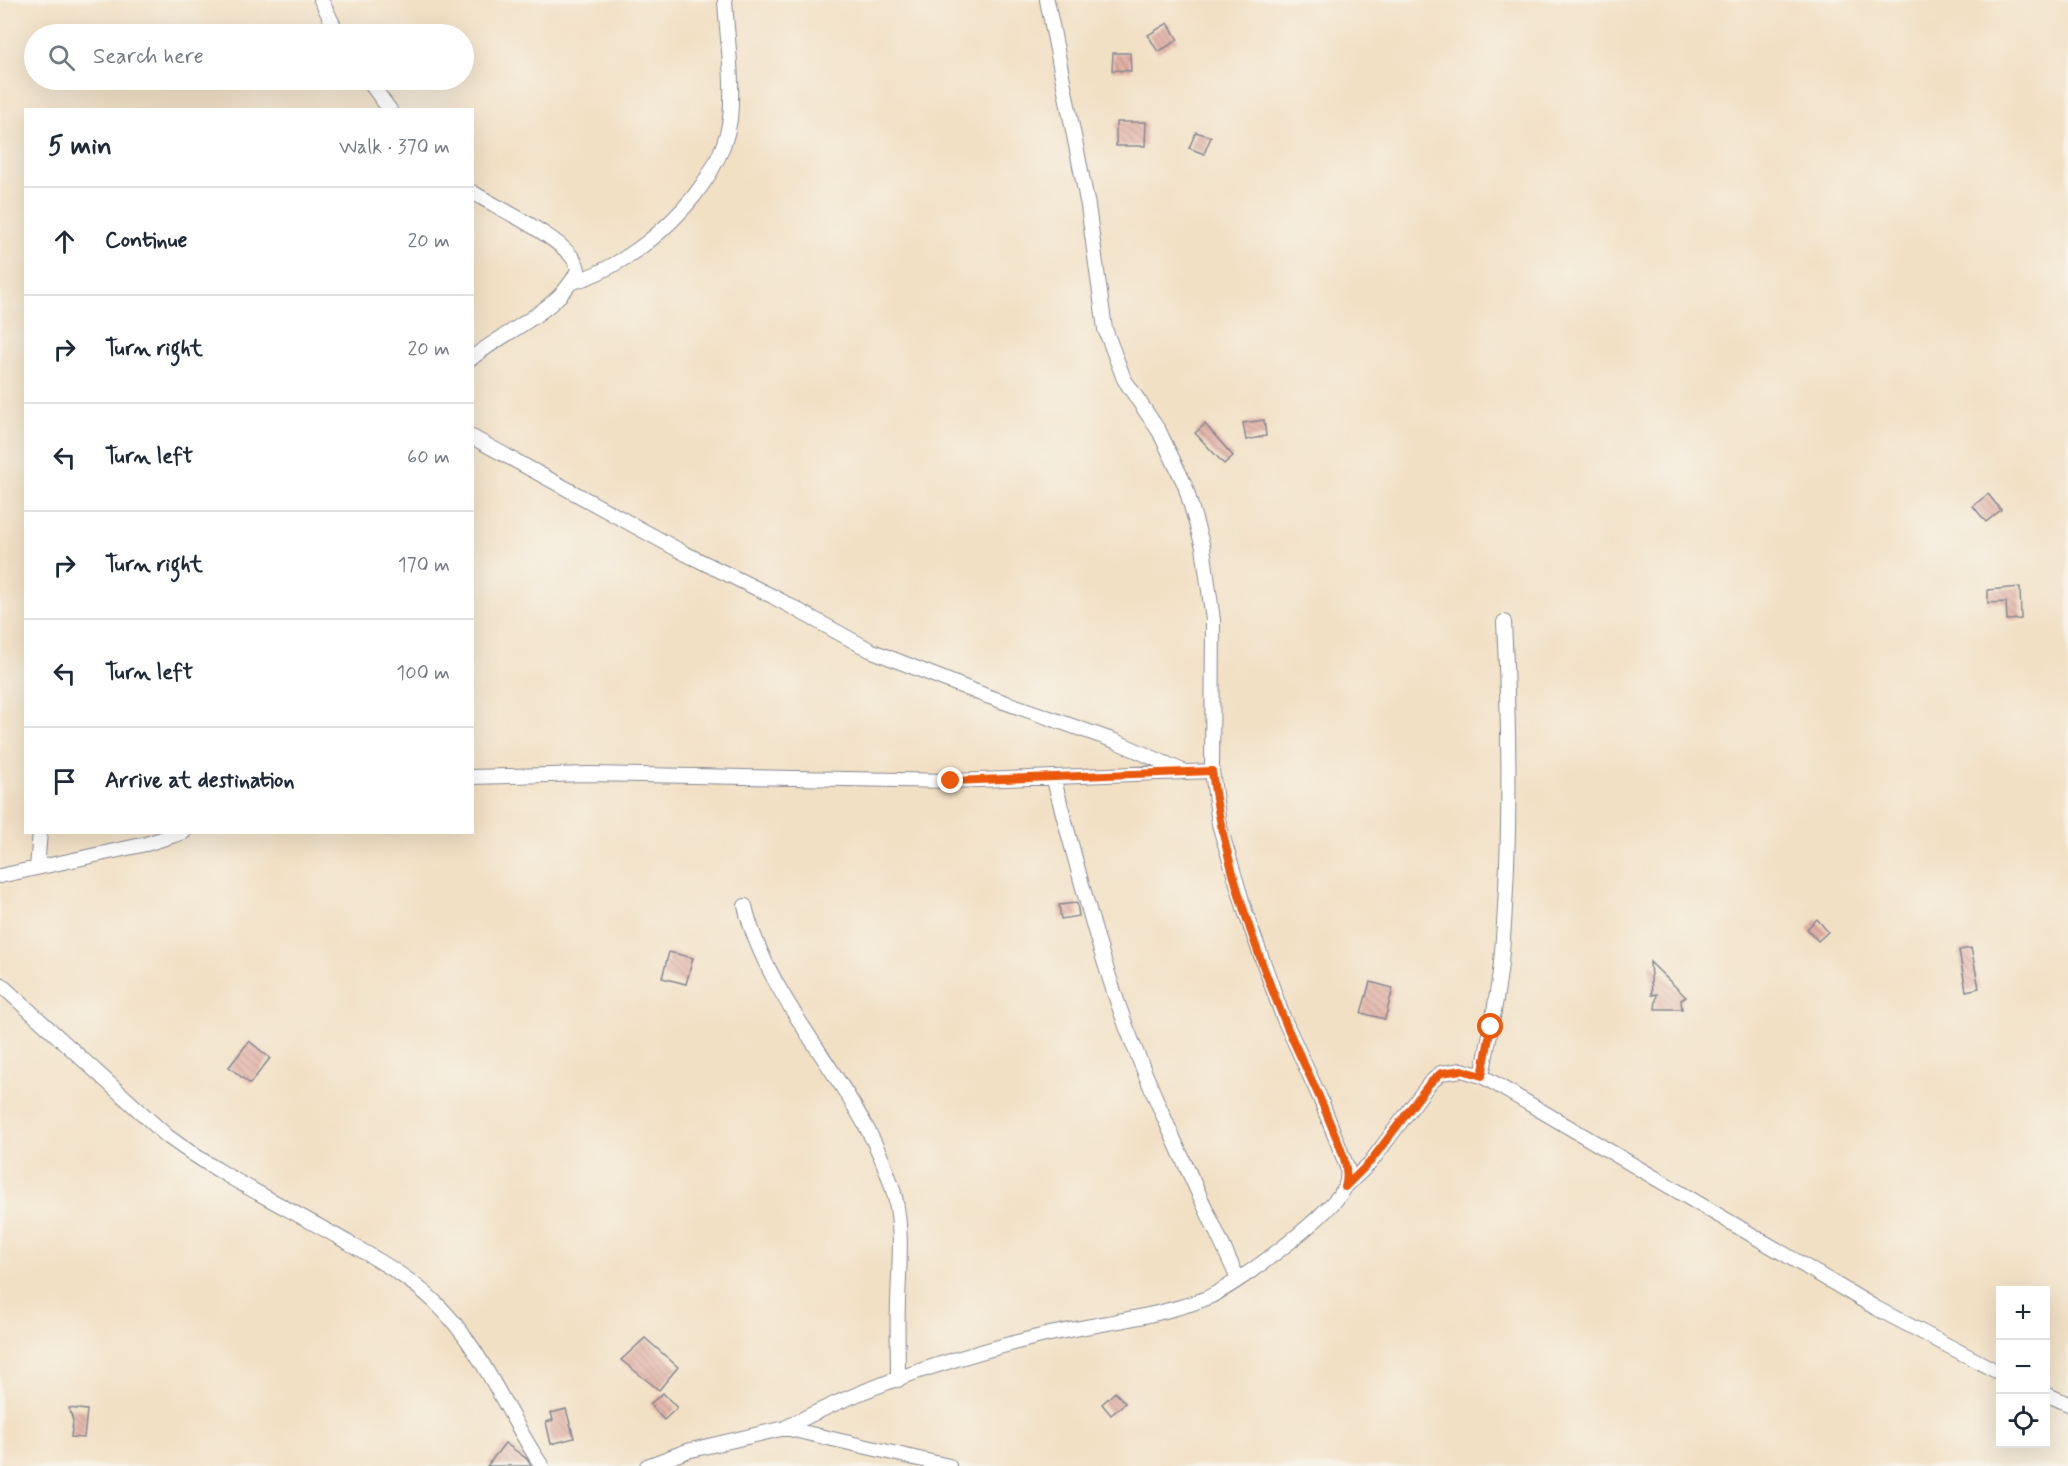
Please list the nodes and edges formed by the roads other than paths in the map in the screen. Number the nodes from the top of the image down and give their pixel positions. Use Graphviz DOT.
graph roads {
  1 [pos="321,0"];
  2 [pos="725,0"];
  3 [pos="1047,0"];
  4 [pos="333,24"];
  5 [pos="376,90"];
  6 [pos="389,108"];
  7 [pos="474,193"];
  8 [pos="573,282"];
  9 [pos="474,357"];
  10 [pos="474,438"];
  11 [pos="1504,622"];
  12 [pos="1212,771"];
  13 [pos="1185,772"];
  14 [pos="474,777"];
  15 [pos="1053,777"];
  16 [pos="40,834"];
  17 [pos="178,834"];
  18 [pos="37,868"];
  19 [pos="0,876"];
  20 [pos="745,906"];
  21 [pos="0,984"];
  22 [pos="1482,1076"];
  23 [pos="1345,1187"];
  24 [pos="1238,1279"];
  25 [pos="1996,1369"];
  26 [pos="898,1380"];
  27 [pos="2050,1396"];
  28 [pos="2068,1404"];
  29 [pos="785,1428"];
  30 [pos="542,1466"];
  31 [pos="647,1466"];
  32 [pos="949,1466"];
  1 -- 4 [label="street"];
  2 -- 8 [label="street"];
  3 -- 12 [label="street"];
  5 -- 6 [label="street"];
  7 -- 8 [label="street"];
  8 -- 9 [label="street"];
  10 -- 13 [label="street"];
  11 -- 22 [label="street"];
  12 -- 13 [label="street"];
  12 -- 23 [label="street"];
  13 -- 15 [label="street"];
  14 -- 15 [label="street"];
  15 -- 24 [label="street"];
  16 -- 18 [label="street"];
  17 -- 18 [label="street"];
  18 -- 19 [label="street"];
  20 -- 26 [label="street"];
  21 -- 30 [label="street"];
  22 -- 23 [label="street"];
  22 -- 25 [label="street"];
  23 -- 24 [label="street"];
  24 -- 26 [label="street"];
  26 -- 29 [label="street"];
  27 -- 28 [label="street"];
  29 -- 31 [label="street"];
  29 -- 32 [label="street"];
}
